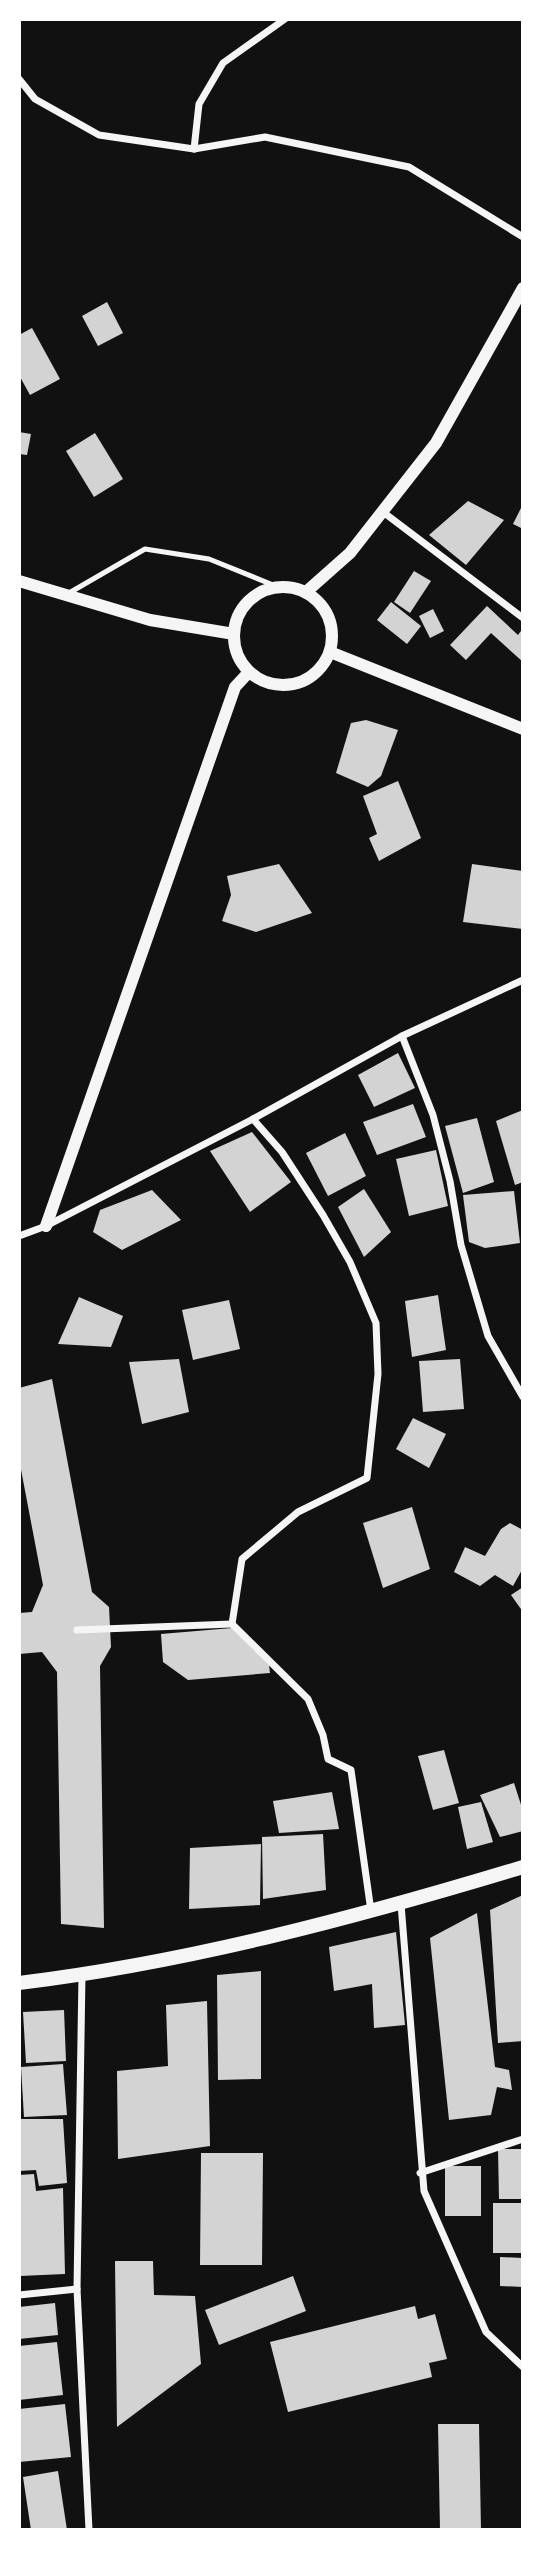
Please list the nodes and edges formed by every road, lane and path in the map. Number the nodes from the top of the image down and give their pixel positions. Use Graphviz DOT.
graph roads {
  1 [pos="285,19"];
  2 [pos="19,79"];
  3 [pos="194,149"];
  4 [pos="523,237"];
  5 [pos="523,288"];
  6 [pos="383,512"];
  7 [pos="19,581"];
  8 [pos="278,587"];
  9 [pos="306,592"];
  10 [pos="66,595"];
  11 [pos="523,618"];
  12 [pos="234,634"];
  13 [pos="330,652"];
  14 [pos="249,673"];
  15 [pos="523,729"];
  16 [pos="523,980"];
  17 [pos="402,1035"];
  18 [pos="253,1119"];
  19 [pos="46,1226"];
  20 [pos="19,1236"];
  21 [pos="523,1397"];
  22 [pos="232,1623"];
  23 [pos="77,1630"];
  24 [pos="523,1867"];
  25 [pos="401,1904"];
  26 [pos="371,1911"];
  27 [pos="82,1975"];
  28 [pos="19,1983"];
  29 [pos="523,2139"];
  30 [pos="420,2173"];
  31 [pos="77,2289"];
  32 [pos="19,2295"];
  33 [pos="523,2367"];
  34 [pos="89,2530"];
  1 -- 3 [label="street"];
  2 -- 3 [label="street"];
  3 -- 4 [label="street"];
  5 -- 6 [label="street"];
  6 -- 9 [label="street"];
  6 -- 11 [label="street"];
  7 -- 10 [label="street"];
  8 -- 9 [label="street"];
  8 -- 10 [label="lane"];
  8 -- 12 [label="street"];
  9 -- 13 [label="street"];
  10 -- 12 [label="street"];
  12 -- 14 [label="street"];
  13 -- 14 [label="street"];
  13 -- 15 [label="street"];
  14 -- 19 [label="street"];
  16 -- 17 [label="street"];
  17 -- 18 [label="street"];
  17 -- 21 [label="street"];
  18 -- 19 [label="street"];
  18 -- 22 [label="street"];
  19 -- 20 [label="street"];
  22 -- 23 [label="street"];
  22 -- 26 [label="street"];
  24 -- 25 [label="main road"];
  25 -- 26 [label="main road"];
  25 -- 30 [label="street"];
  26 -- 27 [label="main road"];
  27 -- 28 [label="main road"];
  27 -- 31 [label="street"];
  29 -- 30 [label="street"];
  30 -- 33 [label="street"];
  31 -- 32 [label="street"];
  31 -- 34 [label="street"];
}
